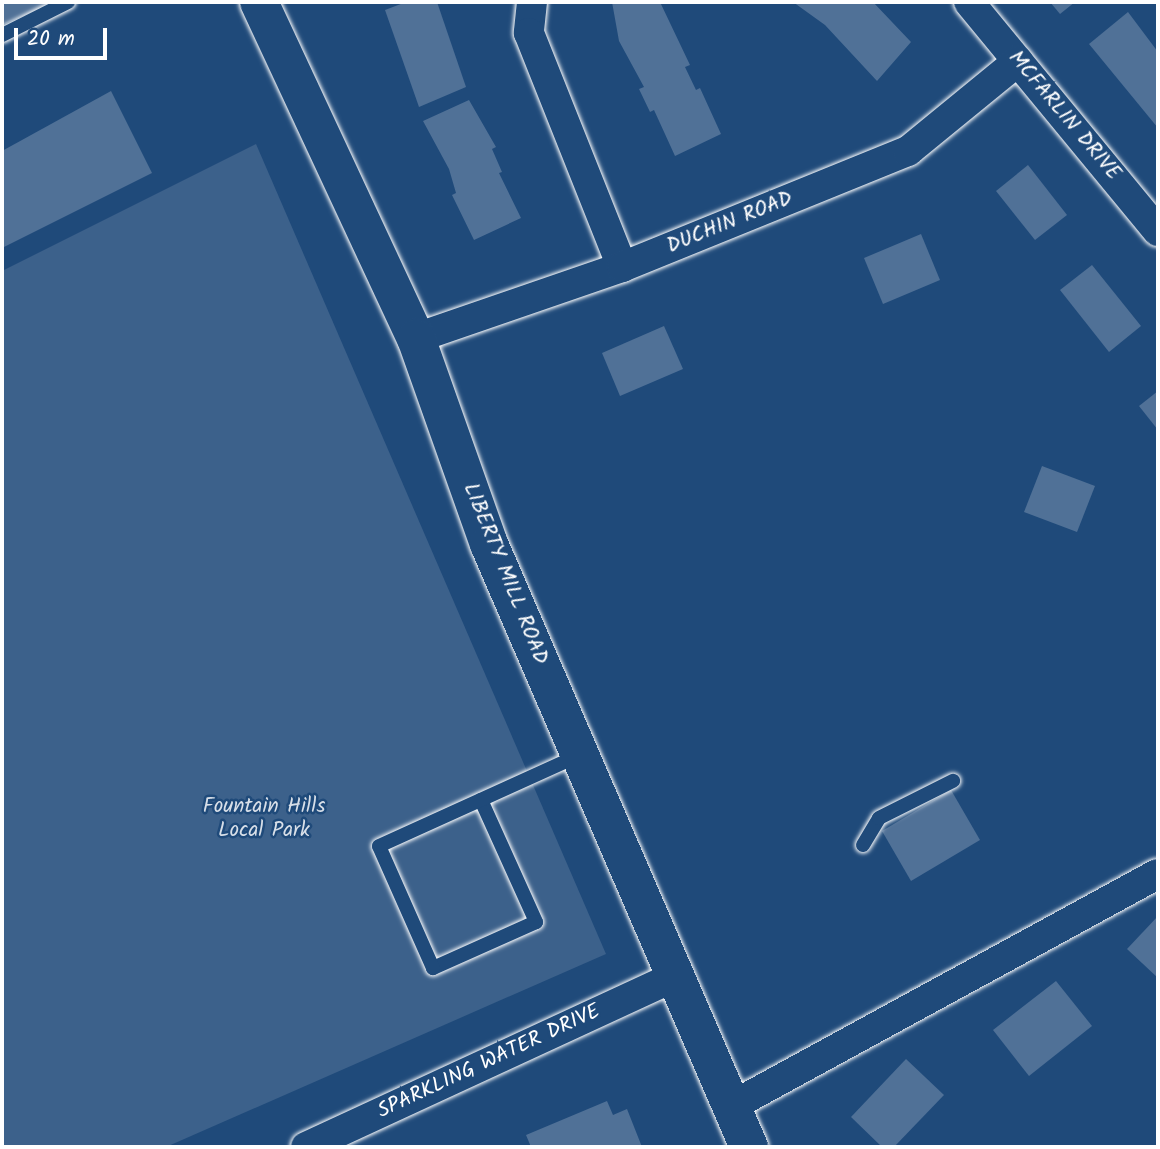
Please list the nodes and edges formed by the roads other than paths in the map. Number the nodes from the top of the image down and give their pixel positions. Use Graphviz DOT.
graph roads {
  1 [pos="68,2"];
  2 [pos="258,2"];
  3 [pos="532,2"];
  4 [pos="969,2"];
  5 [pos="2,35"];
  6 [pos="1018,61"];
  7 [pos="1158,231"];
  8 [pos="622,267"];
  9 [pos="416,338"];
  10 [pos="578,755"];
  11 [pos="953,781"];
  12 [pos="481,800"];
  13 [pos="863,845"];
  14 [pos="1157,874"];
  15 [pos="672,978"];
  16 [pos="730,1107"];
  17 [pos="306,1147"];
  18 [pos="749,1147"];
  1 -- 5 [label="lane"];
  2 -- 9 [label="street, LIBERTY MILL ROAD"];
  3 -- 8 [label="street"];
  4 -- 6 [label="street, MCFARLIN DRIVE"];
  6 -- 7 [label="street, MCFARLIN DRIVE"];
  6 -- 8 [label="street, DUCHIN ROAD"];
  8 -- 9 [label="street, DUCHIN ROAD"];
  9 -- 10 [label="street, LIBERTY MILL ROAD"];
  10 -- 12 [label="lane"];
  10 -- 15 [label="street, LIBERTY MILL ROAD"];
  11 -- 13 [label="lane"];
  12 -- 12 [label="lane"];
  14 -- 16 [label="street"];
  15 -- 16 [label="street, LIBERTY MILL ROAD"];
  15 -- 17 [label="street, SPARKLING WATER DRIVE"];
  16 -- 18 [label="street, LIBERTY MILL ROAD"];
}
